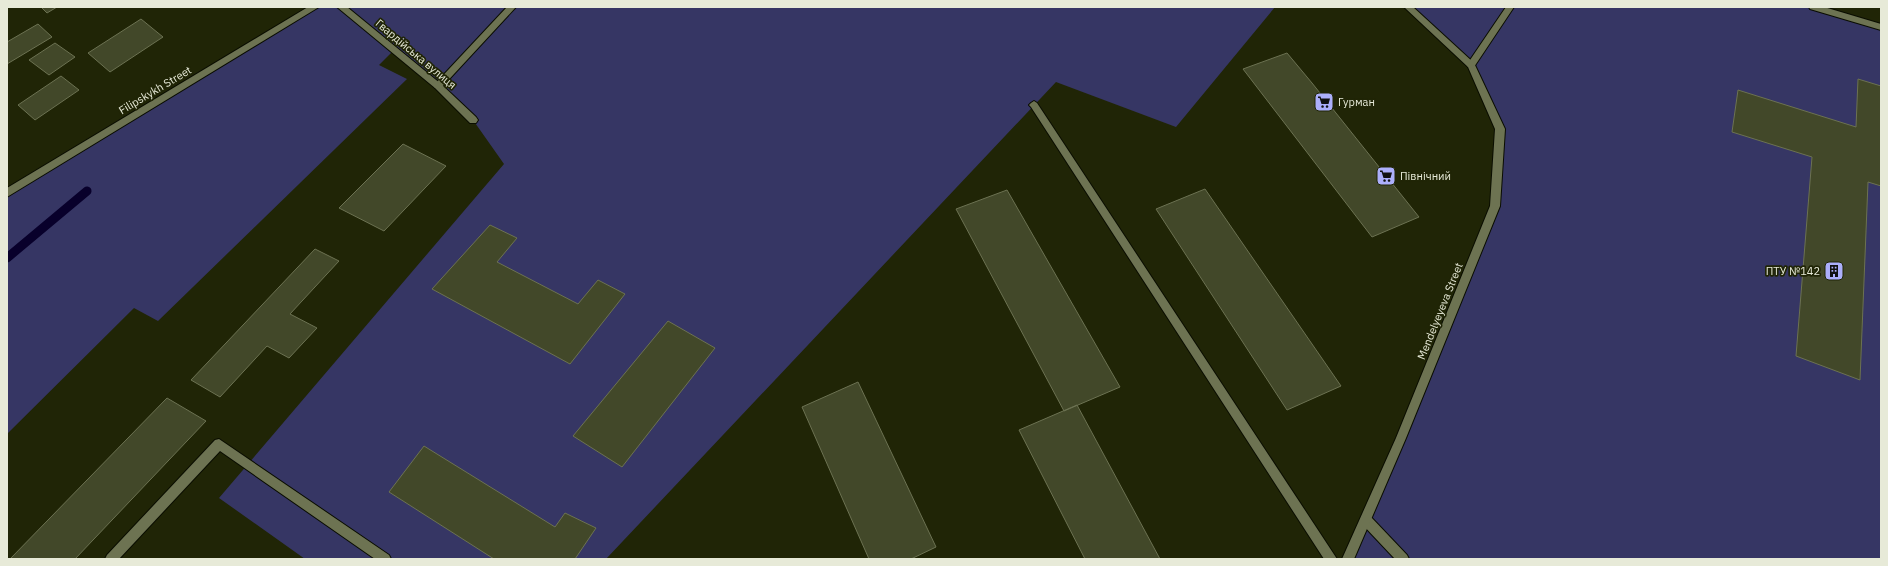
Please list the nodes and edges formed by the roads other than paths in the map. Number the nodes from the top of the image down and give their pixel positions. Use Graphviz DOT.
graph roads {
  1 [pos="315,7"];
  2 [pos="341,7"];
  3 [pos="512,7"];
  4 [pos="1408,7"];
  5 [pos="1510,7"];
  6 [pos="1813,7"];
  7 [pos="1881,27"];
  8 [pos="1471,65"];
  9 [pos="438,86"];
  10 [pos="1034,105"];
  11 [pos="473,120"];
  12 [pos="7,193"];
  13 [pos="1366,520"];
  14 [pos="112,559"];
  15 [pos="385,559"];
  16 [pos="1330,559"];
  17 [pos="1348,559"];
  18 [pos="1403,559"];
  1 -- 12 [label="street, Filipskykh Street"];
  2 -- 9 [label="street, Гвардійська вулиця"];
  3 -- 9 [label="street"];
  4 -- 8 [label="street"];
  5 -- 8 [label="street"];
  6 -- 7 [label="street"];
  8 -- 13 [label="street, Mendelyeyeva Street"];
  9 -- 11 [label="street, Гвардійська вулиця"];
  10 -- 16 [label="street"];
  13 -- 17 [label="street, Mendelyeyeva Street"];
  13 -- 18 [label="street"];
  14 -- 15 [label="street"];
}
